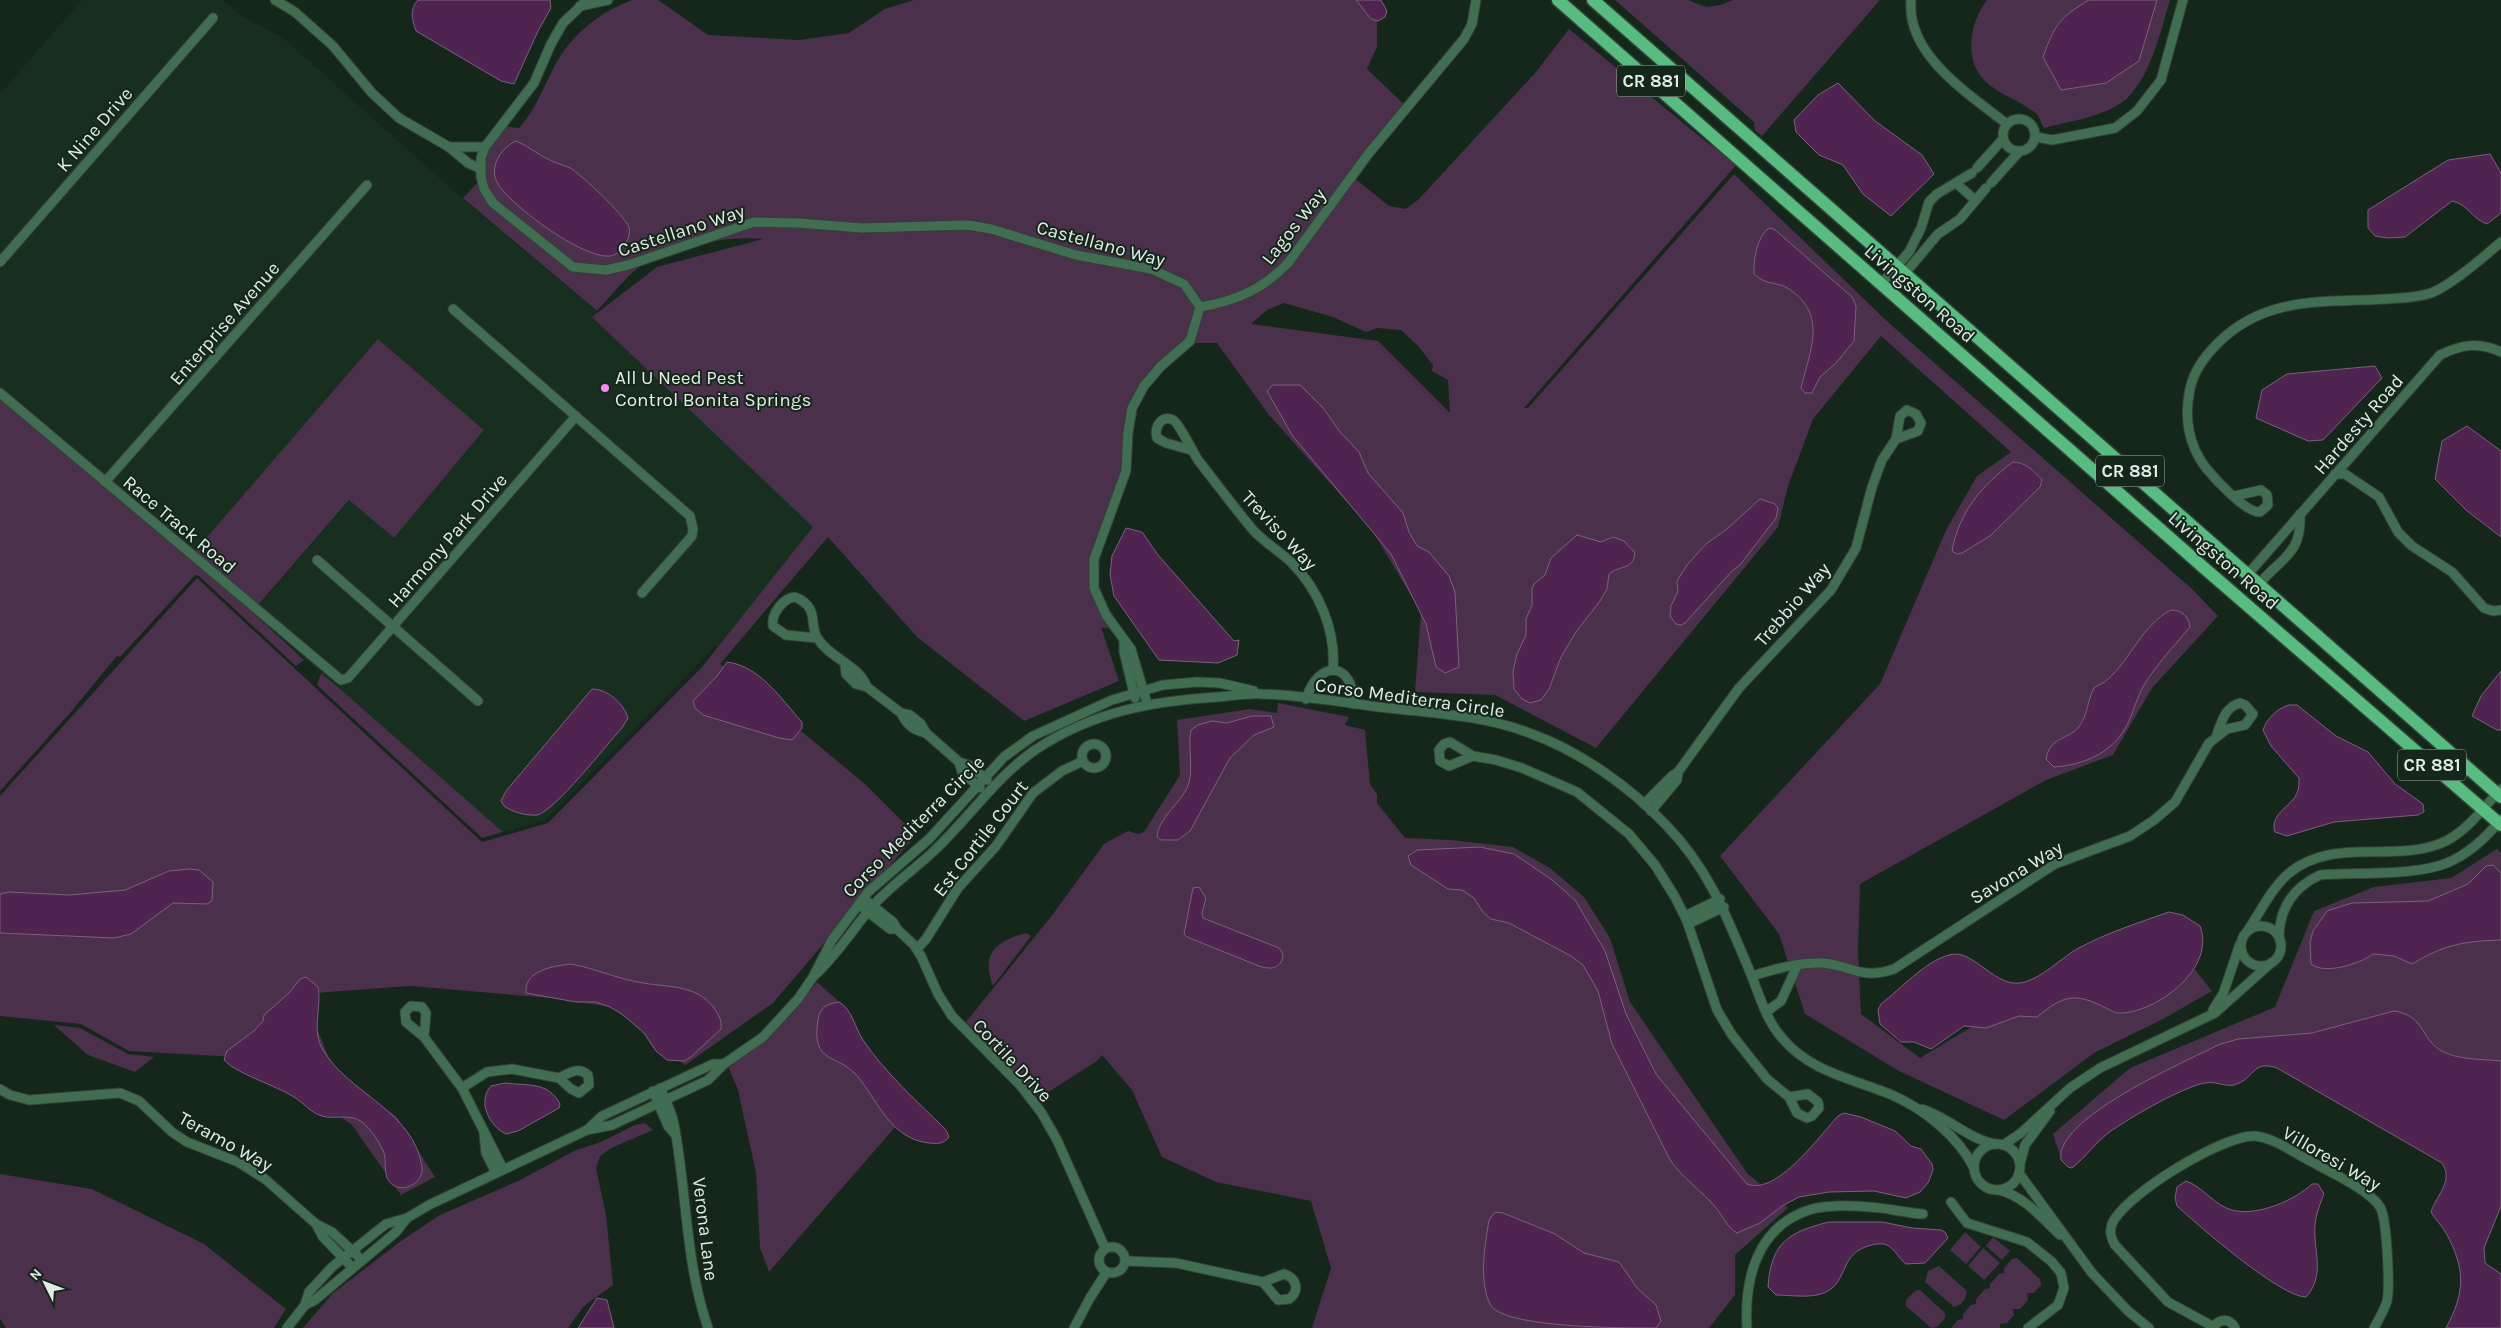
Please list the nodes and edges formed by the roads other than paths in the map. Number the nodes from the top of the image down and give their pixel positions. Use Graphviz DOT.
graph roads {
  1 [pos="275,0"];
  2 [pos="608,0"];
  3 [pos="1476,0"];
  4 [pos="1558,0"];
  5 [pos="1593,0"];
  6 [pos="1911,0"];
  7 [pos="2183,0"];
  8 [pos="583,3"];
  9 [pos="213,18"];
  10 [pos="2007,124"];
  11 [pos="2036,137"];
  12 [pos="2003,139"];
  13 [pos="449,147"];
  14 [pos="485,147"];
  15 [pos="2019,152"];
  16 [pos="481,169"];
  17 [pos="1956,183"];
  18 [pos="366,185"];
  19 [pos="1975,200"];
  20 [pos="2501,242"];
  21 [pos="0,262"];
  22 [pos="1901,270"];
  23 [pos="1885,288"];
  24 [pos="1200,307"];
  25 [pos="453,309"];
  26 [pos="2501,352"];
  27 [pos="0,393"];
  28 [pos="576,416"];
  29 [pos="1896,438"];
  30 [pos="1191,450"];
  31 [pos="2335,474"];
  32 [pos="105,482"];
  33 [pos="2234,496"];
  34 [pos="2300,514"];
  35 [pos="316,560"];
  36 [pos="2248,574"];
  37 [pos="2259,584"];
  38 [pos="642,593"];
  39 [pos="2501,610"];
  40 [pos="394,627"];
  41 [pos="817,638"];
  42 [pos="1333,670"];
  43 [pos="339,680"];
  44 [pos="1138,691"];
  45 [pos="1261,694"];
  46 [pos="1306,699"];
  47 [pos="478,701"];
  48 [pos="1147,703"];
  49 [pos="1354,704"];
  50 [pos="1137,706"];
  51 [pos="2218,734"];
  52 [pos="1473,756"];
  53 [pos="1083,761"];
  54 [pos="959,762"];
  55 [pos="1678,772"];
  56 [pos="984,778"];
  57 [pos="977,786"];
  58 [pos="993,786"];
  59 [pos="2500,793"];
  60 [pos="986,794"];
  61 [pos="1644,804"];
  62 [pos="2483,809"];
  63 [pos="1651,811"];
  64 [pos="2500,822"];
  65 [pos="860,901"];
  66 [pos="1722,903"];
  67 [pos="870,909"];
  68 [pos="1687,920"];
  69 [pos="2248,930"];
  70 [pos="2279,936"];
  71 [pos="2242,940"];
  72 [pos="917,949"];
  73 [pos="2271,963"];
  74 [pos="1797,966"];
  75 [pos="1752,976"];
  76 [pos="813,977"];
  77 [pos="1766,1012"];
  78 [pos="2206,1018"];
  79 [pos="424,1036"];
  80 [pos="724,1064"];
  81 [pos="559,1078"];
  82 [pos="462,1088"];
  83 [pos="0,1089"];
  84 [pos="657,1090"];
  85 [pos="1789,1097"];
  86 [pos="2059,1099"];
  87 [pos="662,1102"];
  88 [pos="1916,1108"];
  89 [pos="587,1130"];
  90 [pos="1999,1145"];
  91 [pos="1974,1168"];
  92 [pos="2019,1169"];
  93 [pos="500,1171"];
  94 [pos="1999,1190"];
  95 [pos="1951,1202"];
  96 [pos="1923,1214"];
  97 [pos="407,1218"];
  98 [pos="316,1224"];
  99 [pos="1106,1248"];
  100 [pos="2074,1248"];
  101 [pos="352,1251"];
  102 [pos="343,1258"];
  103 [pos="361,1259"];
  104 [pos="1126,1261"];
  105 [pos="352,1267"];
  106 [pos="1106,1273"];
  107 [pos="1263,1282"];
  108 [pos="305,1305"];
  109 [pos="287,1328"];
  110 [pos="708,1328"];
  111 [pos="1074,1328"];
  112 [pos="1747,1328"];
  113 [pos="2028,1328"];
  114 [pos="2148,1328"];
  115 [pos="2214,1328"];
  116 [pos="2235,1328"];
  117 [pos="2374,1328"];
  1 -- 13 [label="street"];
  2 -- 8 [label="street, Castellano Way"];
  3 -- 24 [label="street, Lagos Way"];
  4 -- 23 [label="main road, Livingston Road / CR 881"];
  5 -- 22 [label="main road, Livingston Road / CR 881"];
  6 -- 10 [label="street"];
  7 -- 11 [label="street"];
  8 -- 14 [label="street, Castellano Way"];
  9 -- 21 [label="street, K Nine Drive"];
  10 -- 11 [label="street"];
  10 -- 12 [label="street"];
  11 -- 15 [label="street"];
  12 -- 15 [label="street"];
  12 -- 17 [label="street"];
  13 -- 14 [label="street"];
  13 -- 16 [label="street"];
  14 -- 16 [label="street, Castellano Way"];
  15 -- 19 [label="street"];
  16 -- 24 [label="street, Castellano Way"];
  17 -- 19 [label="street"];
  17 -- 22 [label="street"];
  18 -- 32 [label="street, Enterprise Avenue"];
  19 -- 22 [label="street"];
  20 -- 33 [label="street"];
  22 -- 23 [label="street"];
  22 -- 36 [label="main road, Livingston Road / CR 881"];
  23 -- 62 [label="main road, Livingston Road / CR 881"];
  24 -- 44 [label="street"];
  25 -- 28 [label="street"];
  26 -- 31 [label="street, Hardesty Road"];
  27 -- 32 [label="street, Race Track Road"];
  28 -- 38 [label="street"];
  28 -- 40 [label="street, Harmony Park Drive"];
  29 -- 55 [label="street, Trebbio Way"];
  30 -- 42 [label="street, Treviso Way"];
  31 -- 34 [label="street, Hardesty Road"];
  31 -- 39 [label="street"];
  32 -- 43 [label="street, Race Track Road"];
  34 -- 36 [label="street, Hardesty Road"];
  34 -- 37 [label="street"];
  35 -- 40 [label="street"];
  36 -- 37 [label="main road, Livingston Road / CR 881"];
  37 -- 59 [label="main road, Livingston Road / CR 881"];
  40 -- 43 [label="street, Harmony Park Drive"];
  40 -- 47 [label="street"];
  41 -- 41 [label="street"];
  41 -- 54 [label="street"];
  42 -- 46 [label="street"];
  42 -- 49 [label="street"];
  44 -- 45 [label="street, Corso Mediterra Circle"];
  44 -- 48 [label="street"];
  44 -- 50 [label="street"];
  44 -- 56 [label="street, Corso Mediterra Circle"];
  45 -- 46 [label="street, Corso Mediterra Circle"];
  45 -- 48 [label="street, Corso Mediterra Circle"];
  46 -- 49 [label="street, Corso Mediterra Circle"];
  48 -- 50 [label="street, Corso Mediterra Circle"];
  49 -- 61 [label="street, Corso Mediterra Circle"];
  50 -- 58 [label="street, Corso Mediterra Circle"];
  51 -- 74 [label="street, Savona Way"];
  52 -- 68 [label="street"];
  53 -- 72 [label="street, Est Cortile Court"];
  54 -- 56 [label="street"];
  54 -- 57 [label="street"];
  55 -- 61 [label="street, Trebbio Way"];
  55 -- 63 [label="street, Trebbio Way"];
  56 -- 57 [label="street, Corso Mediterra Circle"];
  56 -- 58 [label="street"];
  57 -- 60 [label="street"];
  57 -- 65 [label="street, Corso Mediterra Circle"];
  58 -- 60 [label="street, Corso Mediterra Circle"];
  59 -- 62 [label="street"];
  60 -- 67 [label="street, Corso Mediterra Circle"];
  61 -- 63 [label="street, Corso Mediterra Circle"];
  62 -- 64 [label="main road, Livingston Road / CR 881"];
  62 -- 69 [label="street"];
  63 -- 66 [label="street, Corso Mediterra Circle"];
  64 -- 70 [label="street"];
  65 -- 67 [label="street, Cortile Drive"];
  65 -- 76 [label="street, Corso Mediterra Circle"];
  66 -- 68 [label="street"];
  66 -- 75 [label="street, Corso Mediterra Circle"];
  67 -- 72 [label="street, Cortile Drive"];
  67 -- 76 [label="street, Corso Mediterra Circle"];
  68 -- 85 [label="street"];
  69 -- 70 [label="street"];
  69 -- 71 [label="street"];
  70 -- 73 [label="street"];
  71 -- 73 [label="street"];
  71 -- 78 [label="street"];
  72 -- 99 [label="street, Cortile Drive"];
  73 -- 78 [label="street"];
  74 -- 75 [label="street, Savona Way"];
  74 -- 77 [label="street"];
  75 -- 77 [label="street, Corso Mediterra Circle"];
  76 -- 80 [label="street, Corso Mediterra Circle"];
  77 -- 88 [label="street, Corso Mediterra Circle"];
  78 -- 86 [label="street"];
  79 -- 82 [label="street"];
  80 -- 84 [label="street, Corso Mediterra Circle"];
  80 -- 87 [label="street, Corso Mediterra Circle"];
  81 -- 82 [label="street"];
  82 -- 93 [label="street"];
  83 -- 98 [label="street, Teramo Way"];
  84 -- 87 [label="street, Verona Lane"];
  84 -- 89 [label="street, Corso Mediterra Circle"];
  86 -- 90 [label="street"];
  86 -- 92 [label="street"];
  87 -- 89 [label="street, Corso Mediterra Circle"];
  87 -- 110 [label="street, Verona Lane"];
  88 -- 90 [label="street, Corso Mediterra Circle"];
  88 -- 91 [label="street, Corso Mediterra Circle"];
  89 -- 93 [label="street, Corso Mediterra Circle"];
  90 -- 91 [label="street"];
  90 -- 92 [label="street, Corso Mediterra Circle"];
  91 -- 94 [label="street, Corso Mediterra Circle"];
  92 -- 94 [label="street"];
  92 -- 100 [label="street, Corso Mediterra Circle"];
  93 -- 97 [label="street, Corso Mediterra Circle"];
  94 -- 100 [label="street, Corso Mediterra Circle"];
  95 -- 113 [label="street"];
  96 -- 112 [label="street"];
  97 -- 101 [label="street, Corso Mediterra Circle"];
  97 -- 103 [label="street, Corso Mediterra Circle"];
  98 -- 101 [label="street, Teramo Way"];
  98 -- 102 [label="street, Teramo Way"];
  99 -- 104 [label="street"];
  99 -- 106 [label="street"];
  100 -- 114 [label="street, Corso Mediterra Circle"];
  101 -- 102 [label="street, Corso Mediterra Circle"];
  101 -- 103 [label="street, Teramo Way"];
  102 -- 105 [label="street, Teramo Way"];
  102 -- 108 [label="street, Corso Mediterra Circle"];
  103 -- 105 [label="street, Corso Mediterra Circle"];
  104 -- 106 [label="street"];
  104 -- 107 [label="street"];
  105 -- 108 [label="street, Corso Mediterra Circle"];
  106 -- 111 [label="street"];
  108 -- 109 [label="street, Corso Mediterra Circle"];
  115 -- 116 [label="street, Villoresi Way"];
  115 -- 117 [label="street, Villoresi Way"];
}
